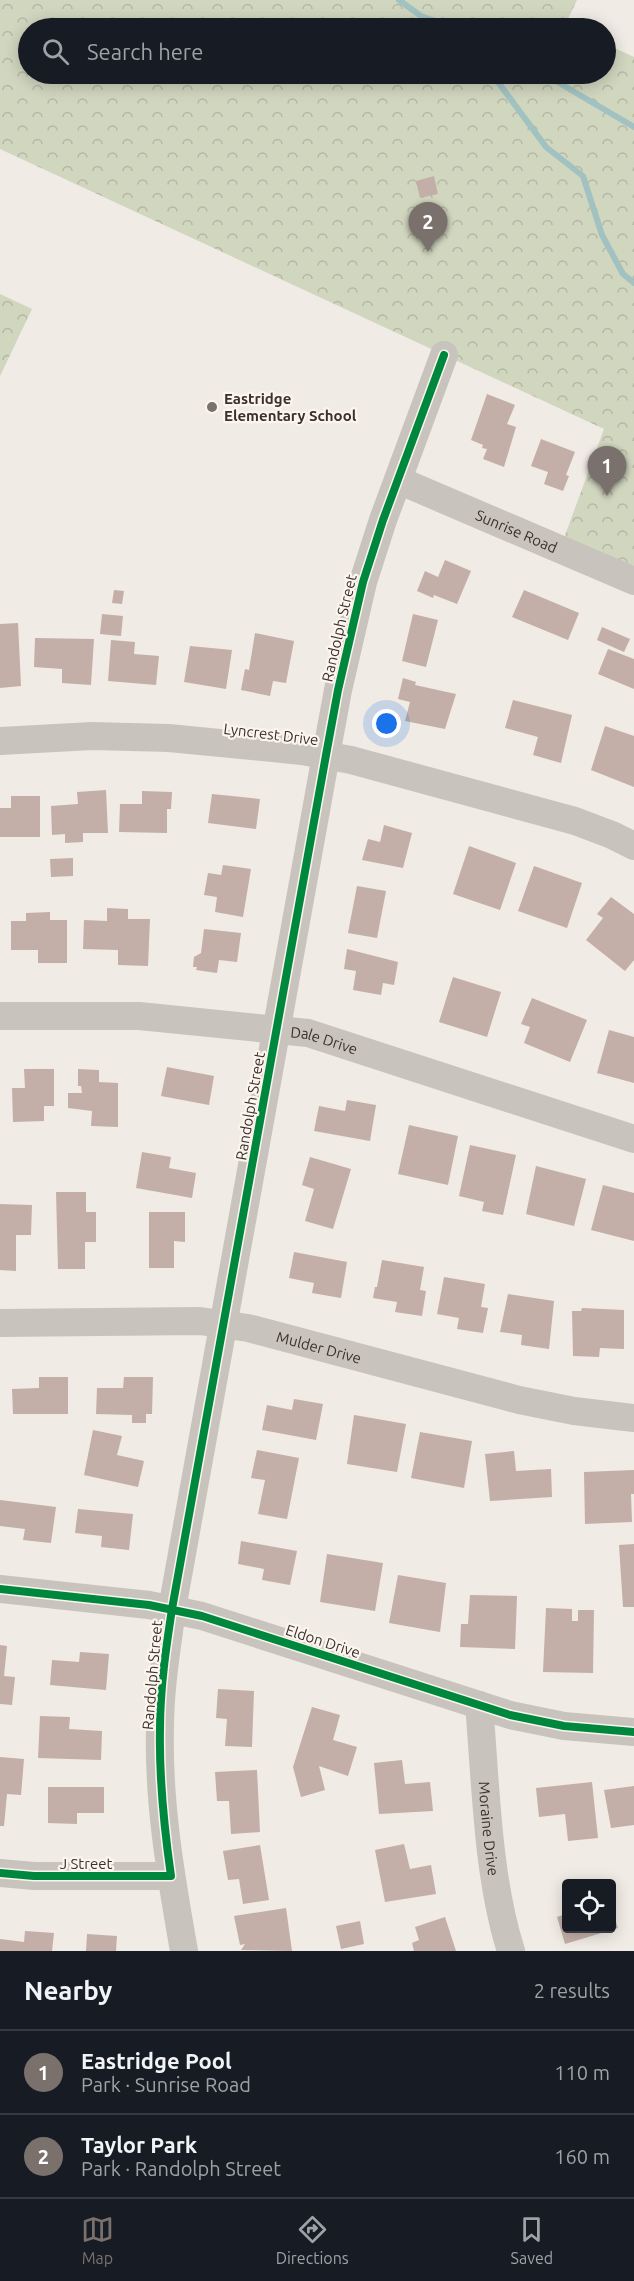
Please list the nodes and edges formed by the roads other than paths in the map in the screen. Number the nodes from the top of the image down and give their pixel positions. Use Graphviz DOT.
graph roads {
  1 [pos="444,355"];
  2 [pos="398,480"];
  3 [pos="634,580"];
  4 [pos="0,741"];
  5 [pos="326,754"];
  6 [pos="634,846"];
  7 [pos="0,1016"];
  8 [pos="277,1030"];
  9 [pos="634,1138"];
  10 [pos="0,1323"];
  11 [pos="224,1325"];
  12 [pos="634,1418"];
  13 [pos="0,1589"];
  14 [pos="172,1609"];
  15 [pos="479,1705"];
  16 [pos="634,1732"];
  17 [pos="0,1873"];
  18 [pos="171,1876"];
  19 [pos="184,1951"];
  20 [pos="511,1951"];
  1 -- 2 [label="street, Randolph Street"];
  2 -- 3 [label="street, Sunrise Road"];
  2 -- 5 [label="street, Randolph Street"];
  4 -- 5 [label="street, Lyncrest Drive"];
  5 -- 6 [label="street, Lyncrest Drive"];
  5 -- 8 [label="street, Randolph Street"];
  7 -- 8 [label="street, Dale Drive"];
  8 -- 9 [label="street, Dale Drive"];
  8 -- 11 [label="street, Randolph Street"];
  10 -- 11 [label="street, Mulder Drive"];
  11 -- 12 [label="street, Mulder Drive"];
  11 -- 14 [label="street, Randolph Street"];
  13 -- 14 [label="street, Eldon Drive"];
  14 -- 15 [label="street, Eldon Drive"];
  14 -- 18 [label="street, Randolph Street"];
  15 -- 16 [label="street, Eldon Drive"];
  15 -- 20 [label="street, Moraine Drive"];
  17 -- 18 [label="street, J Street"];
  18 -- 19 [label="street, Randolph Street"];
}
